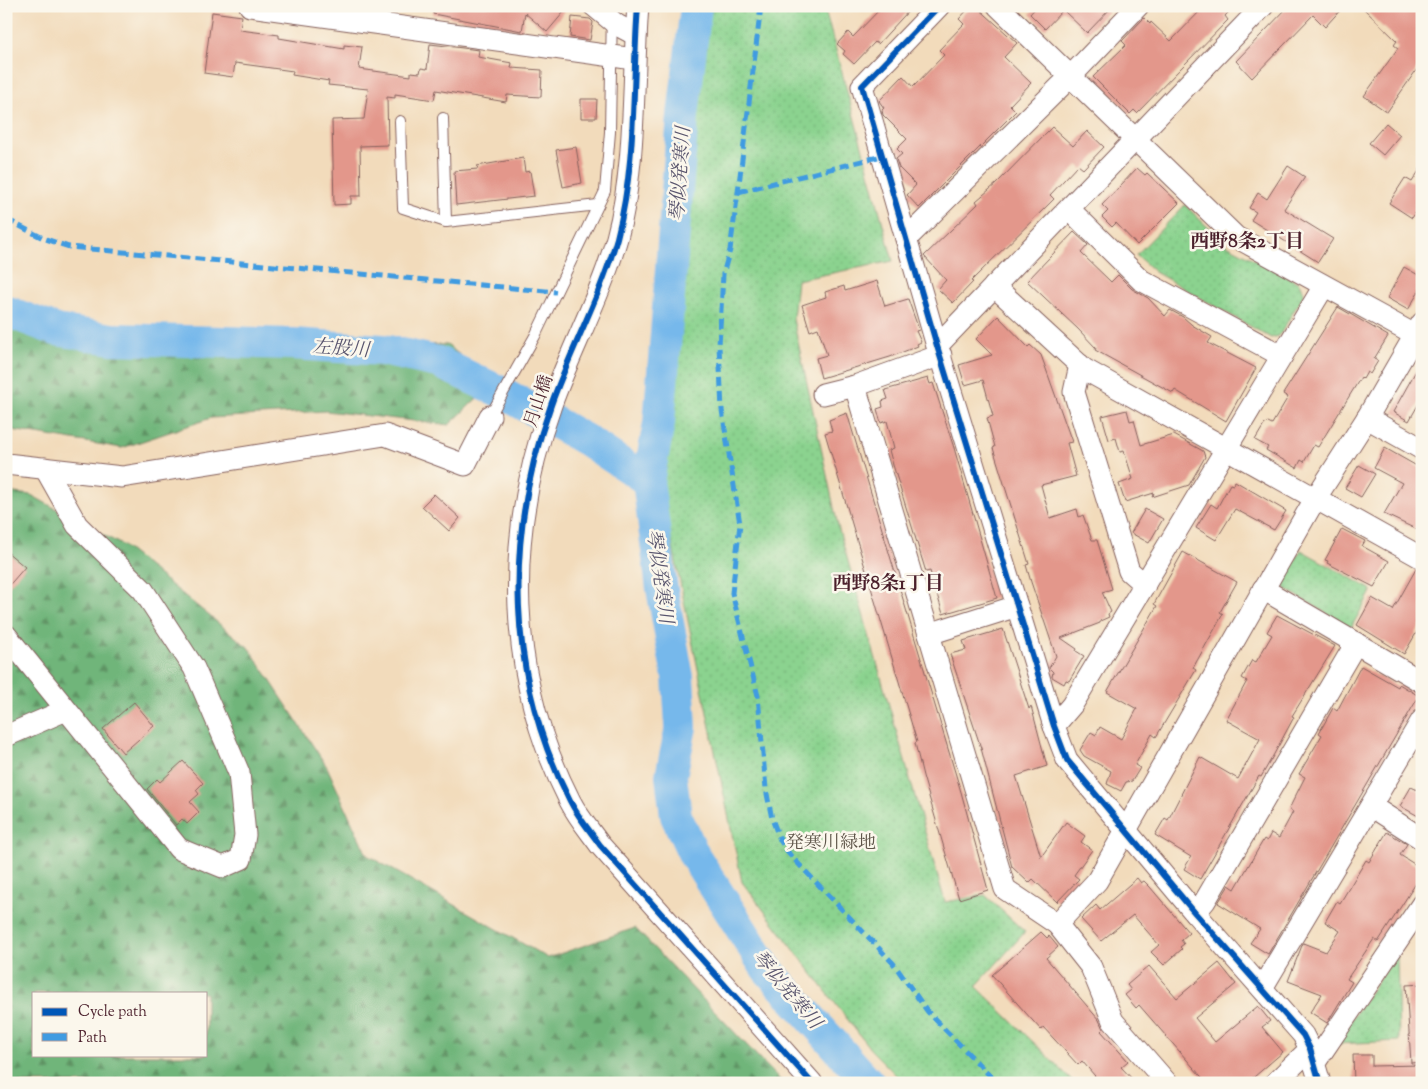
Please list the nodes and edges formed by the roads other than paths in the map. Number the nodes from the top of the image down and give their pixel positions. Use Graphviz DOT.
graph roads {
  1 [pos="250,6"];
  2 [pos="594,6"];
  3 [pos="638,6"];
  4 [pos="939,6"];
  5 [pos="998,6"];
  6 [pos="1138,6"];
  7 [pos="1263,6"];
  8 [pos="612,14"];
  9 [pos="636,35"];
  10 [pos="610,56"];
  11 [pos="634,59"];
  12 [pos="1071,76"];
  13 [pos="442,118"];
  14 [pos="400,121"];
  15 [pos="1136,139"];
  16 [pos="598,205"];
  17 [pos="1069,209"];
  18 [pos="446,222"];
  19 [pos="906,239"];
  20 [pos="994,286"];
  21 [pos="1324,286"];
  22 [pos="1419,332"];
  23 [pos="939,350"];
  24 [pos="1282,356"];
  25 [pos="1080,365"];
  26 [pos="855,386"];
  27 [pos="823,394"];
  28 [pos="490,416"];
  29 [pos="1367,418"];
  30 [pos="1422,448"];
  31 [pos="1227,449"];
  32 [pos="6,464"];
  33 [pos="45,468"];
  34 [pos="1315,499"];
  35 [pos="1422,558"];
  36 [pos="1144,585"];
  37 [pos="1263,589"];
  38 [pos="1017,606"];
  39 [pos="929,634"];
  40 [pos="6,635"];
  41 [pos="1356,643"];
  42 [pos="1422,682"];
  43 [pos="66,710"];
  44 [pos="1422,720"];
  45 [pos="1054,726"];
  46 [pos="6,736"];
  47 [pos="1371,806"];
  48 [pos="1127,828"];
  49 [pos="1422,839"];
  50 [pos="1422,904"];
  51 [pos="1195,913"];
  52 [pos="1057,924"];
  53 [pos="1262,988"];
  54 [pos="1315,1066"];
  55 [pos="812,1083"];
  56 [pos="1167,1083"];
  57 [pos="1275,1083"];
  1 -- 10 [label="street"];
  2 -- 8 [label="street"];
  3 -- 9 [label="street, 月山橋"];
  4 -- 19 [label="street"];
  5 -- 12 [label="street"];
  6 -- 12 [label="street"];
  7 -- 15 [label="street"];
  8 -- 9 [label="street"];
  8 -- 10 [label="lane"];
  9 -- 11 [label="street, 月山橋"];
  10 -- 11 [label="street"];
  10 -- 16 [label="lane"];
  11 -- 55 [label="street, 月山橋"];
  12 -- 15 [label="street"];
  12 -- 19 [label="street"];
  13 -- 18 [label="lane"];
  14 -- 18 [label="lane"];
  15 -- 17 [label="street"];
  15 -- 21 [label="street"];
  16 -- 18 [label="lane"];
  16 -- 28 [label="lane"];
  17 -- 20 [label="street"];
  17 -- 24 [label="street"];
  19 -- 23 [label="street"];
  20 -- 23 [label="street"];
  20 -- 25 [label="street"];
  21 -- 22 [label="street"];
  21 -- 24 [label="street"];
  22 -- 29 [label="street"];
  23 -- 26 [label="street"];
  23 -- 38 [label="street"];
  24 -- 31 [label="street"];
  25 -- 31 [label="street"];
  25 -- 36 [label="street"];
  26 -- 27 [label="street"];
  26 -- 39 [label="street"];
  28 -- 33 [label="street"];
  29 -- 30 [label="street"];
  29 -- 34 [label="street"];
  31 -- 34 [label="street"];
  31 -- 36 [label="street"];
  32 -- 33 [label="street"];
  33 -- 43 [label="street"];
  34 -- 35 [label="street"];
  34 -- 37 [label="street"];
  36 -- 45 [label="street"];
  37 -- 41 [label="street"];
  37 -- 48 [label="street"];
  38 -- 39 [label="street"];
  38 -- 45 [label="street"];
  39 -- 52 [label="street"];
  40 -- 43 [label="street"];
  41 -- 42 [label="street"];
  41 -- 51 [label="street"];
  43 -- 46 [label="street"];
  44 -- 47 [label="street"];
  45 -- 48 [label="street"];
  47 -- 49 [label="street"];
  47 -- 53 [label="street"];
  48 -- 51 [label="street"];
  48 -- 52 [label="street"];
  50 -- 54 [label="street"];
  51 -- 53 [label="street"];
  52 -- 56 [label="street"];
  53 -- 54 [label="street"];
  54 -- 57 [label="street"];
}
